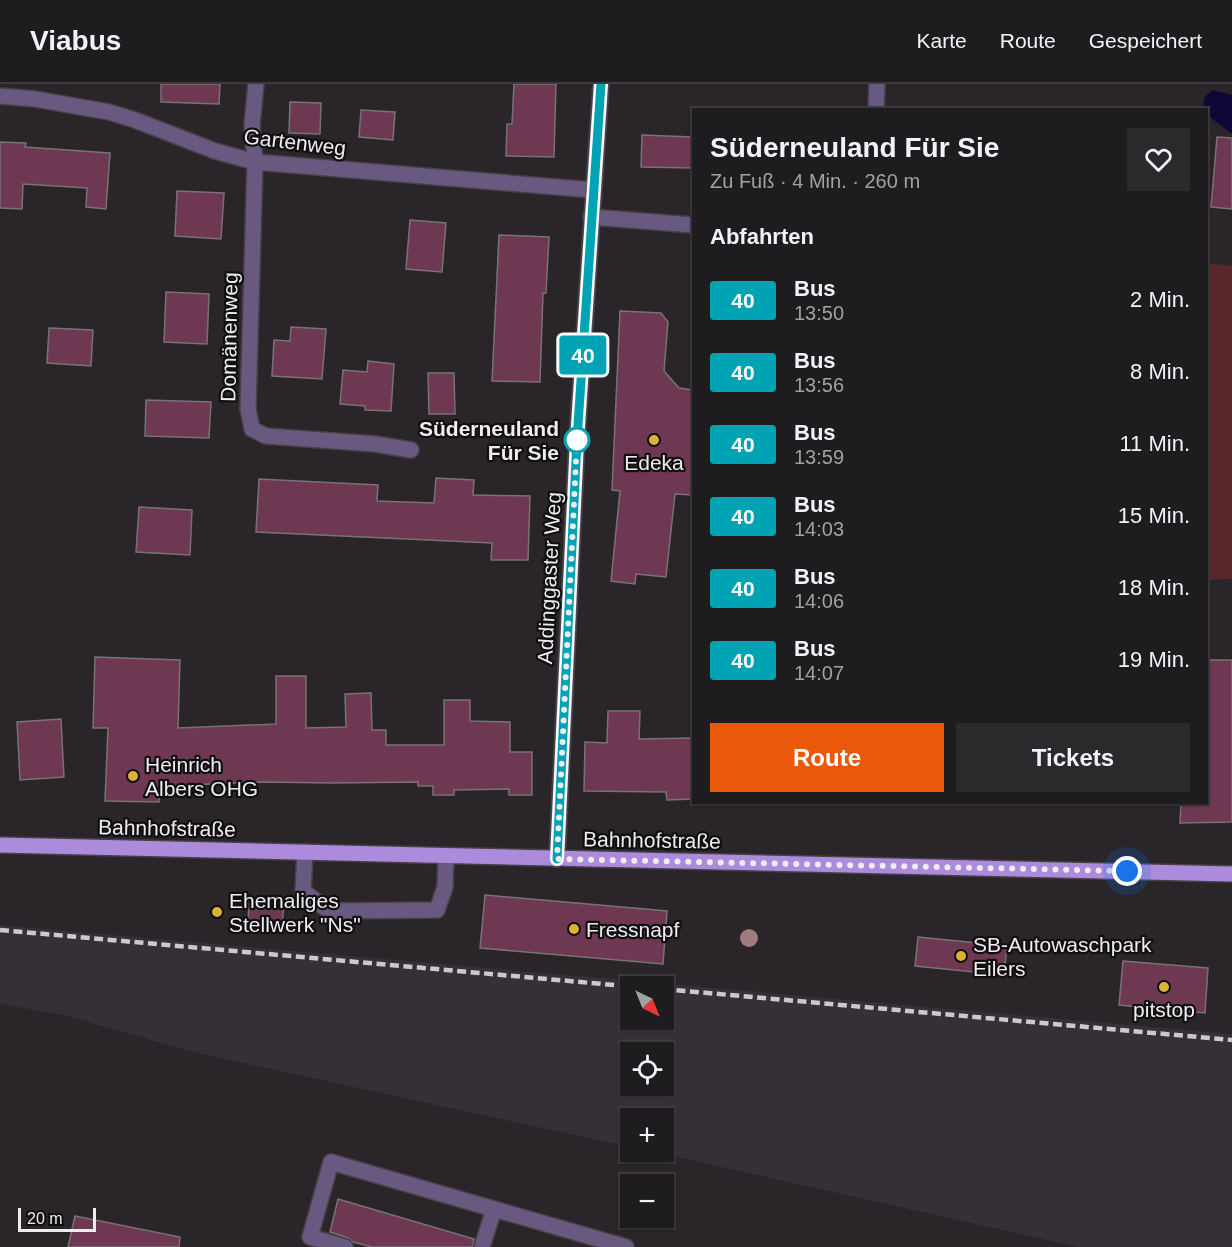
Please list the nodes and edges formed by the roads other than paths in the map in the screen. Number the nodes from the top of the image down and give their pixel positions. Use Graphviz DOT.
graph roads {
  1 [pos="256,84"];
  2 [pos="601,84"];
  3 [pos="877,84"];
  4 [pos="0,96"];
  5 [pos="876,108"];
  6 [pos="255,162"];
  7 [pos="593,190"];
  8 [pos="591,217"];
  9 [pos="692,225"];
  10 [pos="411,450"];
  11 [pos="0,845"];
  12 [pos="305,852"];
  13 [pos="446,856"];
  14 [pos="557,859"];
  15 [pos="1232,874"];
  16 [pos="494,1209"];
  17 [pos="345,1247"];
  18 [pos="482,1247"];
  19 [pos="626,1247"];
  1 -- 6 [label="street, Domänenweg"];
  2 -- 7 [label="street, Addinggaster Weg"];
  3 -- 5 [label="street"];
  4 -- 6 [label="street, Gartenweg"];
  6 -- 7 [label="street, Gartenweg"];
  6 -- 10 [label="street, Domänenweg"];
  7 -- 8 [label="street, Addinggaster Weg"];
  8 -- 9 [label="street"];
  8 -- 14 [label="street, Addinggaster Weg"];
  11 -- 12 [label="main road, Bahnhofstraße"];
  12 -- 13 [label="main road, Bahnhofstraße"];
  12 -- 13 [label="street"];
  13 -- 14 [label="main road, Bahnhofstraße"];
  14 -- 15 [label="main road, Bahnhofstraße"];
  16 -- 17 [label="street"];
  16 -- 18 [label="street"];
  16 -- 19 [label="street"];
}
